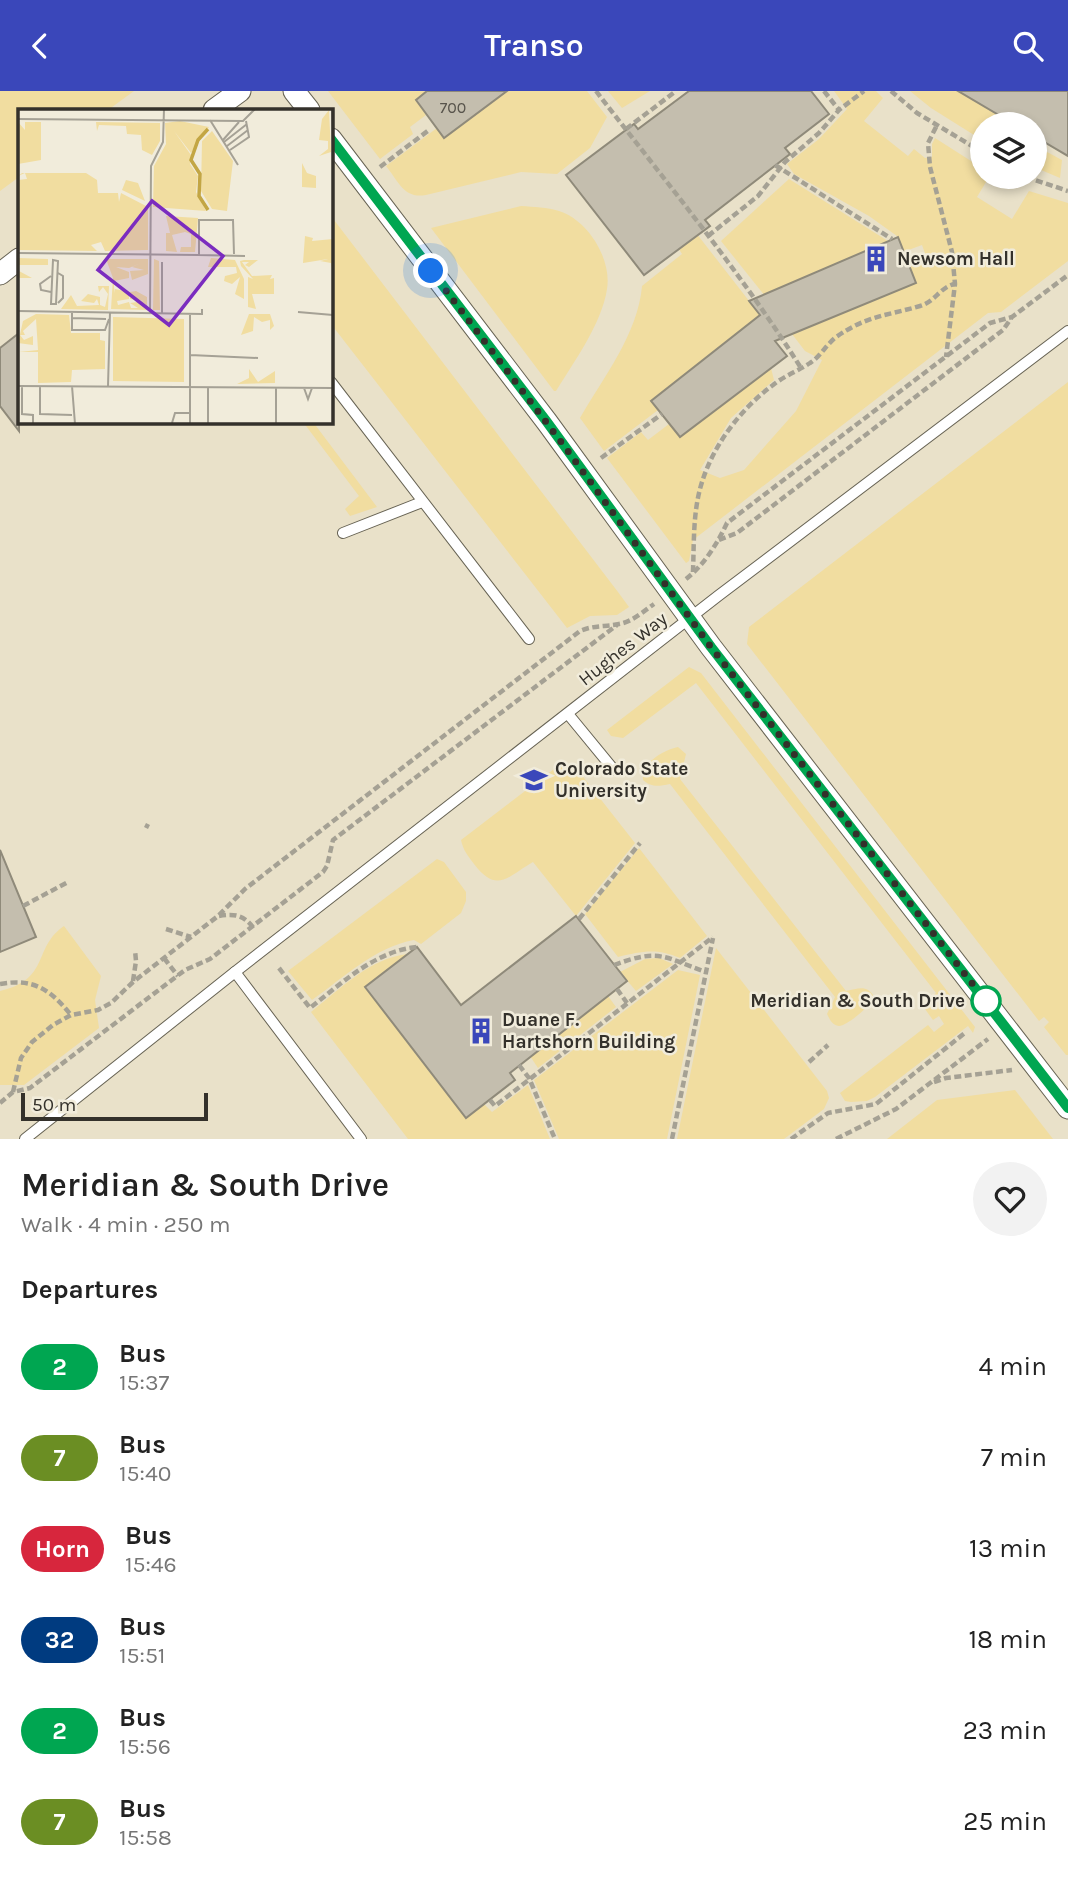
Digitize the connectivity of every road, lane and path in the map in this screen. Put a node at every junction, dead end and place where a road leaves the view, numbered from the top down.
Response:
1 (240, 91) edge
2 (294, 91) edge
3 (597, 91) edge
4 (676, 91) edge
5 (824, 91) edge
6 (864, 91) edge
7 (892, 92) edge
8 (215, 109) edge
9 (308, 109) edge
10 (839, 110) junction
11 (936, 127) junction
12 (626, 129) junction
13 (429, 130) dead end
14 (332, 140) edge
15 (970, 145) edge
16 (777, 167) junction
17 (379, 168) dead end
18 (1047, 184) edge
19 (1068, 191) edge
20 (708, 236) junction
21 (892, 239) dead end
22 (18, 260) edge
23 (0, 274) edge
24 (1068, 275) edge
25 (955, 284) junction
26 (1012, 317) junction
27 (1068, 331) edge
28 (946, 357) junction
29 (801, 368) junction
30 (332, 383) edge
31 (662, 414) dead end
32 (600, 459) dead end
33 (422, 502) junction
34 (343, 533) dead end
35 (719, 540) junction
36 (693, 573) junction
37 (686, 579) dead end
38 (650, 606) dead end
39 (691, 618) junction
40 (617, 625) junction
41 (529, 639) dead end
42 (568, 714) junction
43 (614, 770) dead end
44 (640, 843) dead end
45 (68, 882) dead end
46 (23, 905) dead end
47 (218, 916) junction
48 (579, 919) dead end
49 (254, 928) junction
50 (166, 929) dead end
51 (191, 937) junction
52 (416, 947) dead end
53 (135, 950) dead end
54 (164, 958) junction
55 (679, 963) junction
56 (614, 965) dead end
57 (279, 968) dead end
58 (235, 972) junction
59 (706, 972) junction
60 (178, 976) junction
61 (133, 982) junction
62 (0, 984) edge
63 (617, 989) dead end
64 (627, 1003) junction
65 (71, 1015) junction
66 (1005, 1026) junction
67 (966, 1032) dead end
68 (828, 1045) dead end
69 (809, 1062) dead end
70 (519, 1065) dead end
71 (1010, 1070) dead end
72 (529, 1078) junction
73 (929, 1084) junction
74 (13, 1093) junction
75 (490, 1100) dead end
76 (0, 1103) edge
77 (1068, 1108) edge
78 (25, 1139) edge
79 (361, 1139) edge
80 (555, 1139) edge
81 (672, 1139) edge
82 (791, 1139) edge
83 (836, 1139) edge

1 - 8 street
2 - 9 street
3 - 12 path
4 - 12 path
5 - 10 path
6 - 10 path
7 - 11 path
10 - 16 path
11 - 15 path
11 - 25 path
12 - 20 path
13 - 17 path
14 - 39 street
16 - 20 path
16 - 21 path
18 - 19 path
20 - 29 path
22 - 23 street
24 - 26 path
25 - 28 path
25 - 29 path
26 - 28 path
26 - 35 path
27 - 39 lane, Hughes Way
28 - 35 path
29 - 36 path
30 - 33 lane
31 - 32 path
33 - 34 lane
33 - 41 lane
35 - 36 path
36 - 37 path
38 - 40 path
39 - 42 lane, Hughes Way
39 - 66 street
40 - 47 path
40 - 49 path
42 - 43 lane
42 - 58 lane, Hughes Way
44 - 48 path
45 - 46 path
47 - 49 path
47 - 51 path
49 - 60 path
50 - 51 path
51 - 54 path
52 - 57 path
53 - 61 path
54 - 60 path
54 - 61 path
55 - 56 path
55 - 59 path
55 - 59 path
55 - 64 path
58 - 78 lane, Hughes Way
58 - 79 lane
59 - 81 path
60 - 74 path
61 - 65 path
62 - 65 path
63 - 64 path
64 - 72 path
65 - 74 path
66 - 73 path
66 - 77 street
67 - 82 path
68 - 69 path
70 - 72 path
71 - 73 path
72 - 75 path
72 - 80 path
73 - 83 path
74 - 76 path

